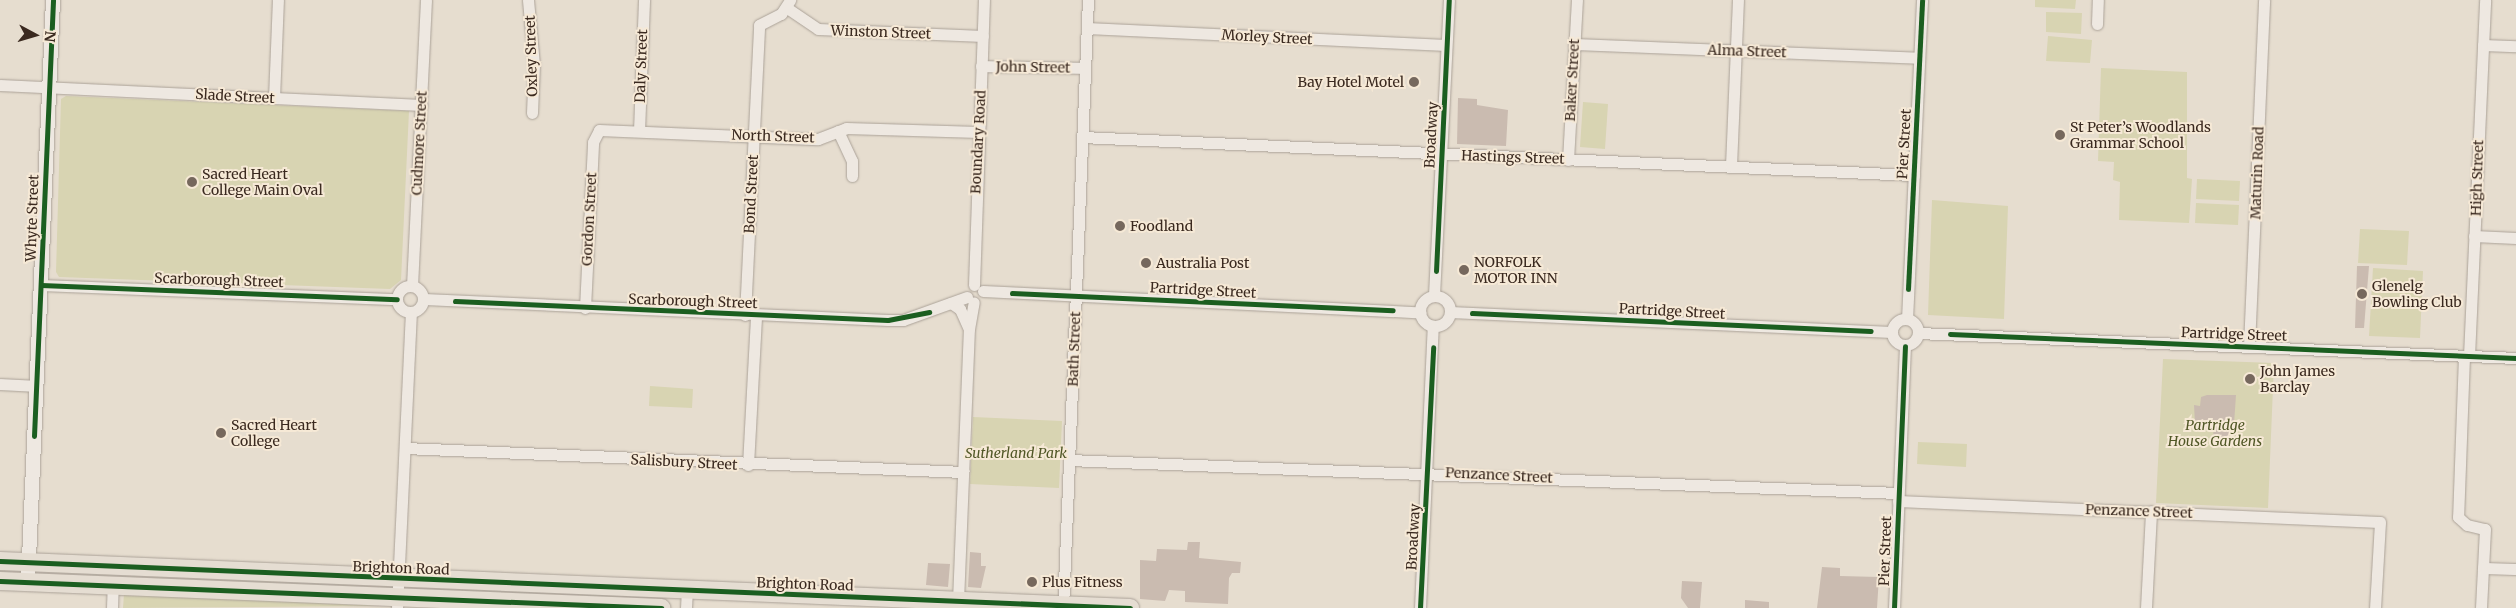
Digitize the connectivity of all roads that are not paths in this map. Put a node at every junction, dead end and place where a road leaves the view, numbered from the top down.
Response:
1 (53, 0) edge
2 (278, 0) edge
3 (426, 0) edge
4 (528, 0) edge
5 (644, 0) edge
6 (984, 0) edge
7 (1088, 0) edge
8 (1449, 0) edge
9 (1577, 0) edge
10 (1738, 0) edge
11 (1922, 0) edge
12 (2098, 0) edge
13 (2264, 0) edge
14 (2485, 0) edge
15 (788, 4) edge
16 (2097, 24) dead end
17 (1087, 28) junction
18 (983, 36) junction
19 (1574, 44) junction
20 (2483, 44) junction
21 (1446, 45) junction
22 (2516, 46) edge
23 (1736, 50) junction
24 (1919, 58) junction
25 (981, 66) junction
26 (1085, 68) junction
27 (0, 85) edge
28 (49, 88) junction
29 (274, 98) junction
30 (422, 105) junction
31 (532, 113) dead end
32 (639, 131) junction
33 (838, 131) junction
34 (597, 132) joint
35 (979, 132) junction
36 (754, 136) junction
37 (1082, 137) junction
38 (1441, 154) junction
39 (1568, 160) junction
40 (1731, 166) junction
41 (1914, 175) junction
42 (852, 176) dead end
43 (2474, 236) junction
44 (2516, 238) edge
45 (41, 285) junction
46 (412, 286) junction
47 (979, 288) junction
48 (1434, 295) junction
49 (1076, 296) junction
50 (397, 298) junction
51 (424, 299) junction
52 (970, 300) junction
53 (951, 303) junction
54 (585, 308) junction
55 (411, 312) junction
56 (1420, 312) junction
57 (1450, 312) junction
58 (750, 315) junction
59 (1907, 319) junction
60 (1434, 326) junction
61 (969, 329) junction
62 (1892, 332) junction
63 (1918, 333) junction
64 (1905, 346) junction
65 (2249, 346) junction
66 (2466, 356) junction
67 (2516, 358) edge
68 (0, 384) edge
69 (36, 386) junction
70 (405, 448) junction
71 (1069, 460) junction
72 (748, 465) junction
73 (963, 472) junction
74 (1428, 472) junction
75 (1898, 497) junction
76 (2151, 511) junction
77 (0, 560) edge
78 (29, 561) junction
79 (2483, 568) junction
80 (2516, 570) edge
81 (0, 581) edge
82 (28, 582) junction
83 (113, 584) junction
84 (398, 594) edge
85 (687, 600) edge
86 (958, 601) junction
87 (841, 602) edge
88 (990, 605) edge
89 (1063, 607) edge
90 (112, 608) edge
91 (661, 608) edge
92 (1130, 608) edge
93 (1420, 608) edge
94 (1894, 608) edge
95 (2146, 608) edge
96 (2375, 608) edge
97 (2482, 608) edge

1 - 28 street, Whyte Street
2 - 29 street
3 - 30 street, Cudmore Street
4 - 31 street, Oxley Street
5 - 32 street, Daly Street
6 - 18 street, Boundary Road
7 - 17 street, Bath Street
8 - 21 street, Broadway
9 - 19 street, Baker Street
10 - 23 street
11 - 24 street, Pier Street
12 - 16 street
13 - 65 street, Maturin Road
14 - 20 street, High Street
15 - 18 street, Winston Street
15 - 36 street, Bond Street
17 - 21 street, Morley Street
17 - 26 street, Bath Street
18 - 25 street, Boundary Road
19 - 23 street, Alma Street
19 - 39 street, Baker Street
20 - 22 street
20 - 43 street, High Street
21 - 38 street, Broadway
23 - 24 street, Alma Street
23 - 40 street
24 - 41 street, Pier Street
25 - 26 street, John Street
25 - 35 street, Boundary Road
26 - 37 street, Bath Street
27 - 28 street, Slade Street
28 - 29 street, Slade Street
28 - 45 street, Whyte Street
29 - 30 street, Slade Street
30 - 46 street, Cudmore Street
32 - 34 street, North Street
32 - 36 street, North Street
33 - 35 street, North Street
33 - 36 street, North Street
33 - 42 street
34 - 54 street, Gordon Street
35 - 47 street, Boundary Road
36 - 58 street, Bond Street
37 - 38 street, Hastings Street
37 - 49 street, Bath Street
38 - 39 street, Hastings Street
38 - 48 street, Broadway
39 - 40 street, Hastings Street
40 - 41 street, Hastings Street
41 - 59 street, Pier Street
43 - 44 street
43 - 66 street, High Street
45 - 50 street, Scarborough Street
45 - 69 street, Whyte Street
46 - 50 street
46 - 51 street
47 - 49 street, Partridge Street
47 - 52 street
48 - 56 street
48 - 57 street
49 - 56 street, Partridge Street
49 - 71 street, Bath Street
50 - 55 street
51 - 54 street, Scarborough Street
51 - 55 street
52 - 53 street, Scarborough Street
52 - 61 street
53 - 58 street, Scarborough Street
53 - 61 street
54 - 58 street, Scarborough Street
55 - 70 street
56 - 60 street
57 - 60 street
57 - 62 street, Partridge Street
58 - 72 street, Bond Street
59 - 62 street
59 - 63 street
60 - 74 street, Broadway
61 - 73 street
62 - 64 street
63 - 64 street
63 - 65 street, Partridge Street
64 - 75 street, Pier Street
65 - 66 street, Partridge Street
66 - 67 street, Partridge Street
66 - 79 street, High Street
68 - 69 street
69 - 78 street, Whyte Street
70 - 72 street, Salisbury Street
70 - 84 street
71 - 74 street, Penzance Street
71 - 89 street, Bath Street
72 - 73 street, Salisbury Street
73 - 86 street
74 - 75 street, Penzance Street
74 - 93 street, Broadway
75 - 76 street, Penzance Street
75 - 94 street, Pier Street
76 - 95 street
76 - 96 street, Penzance Street
77 - 78 main road, Brighton Road
78 - 82 street, Whyte Street
78 - 84 main road, Brighton Road
79 - 80 street
79 - 97 street, High Street
81 - 82 main road, Brighton Road
82 - 83 main road, Brighton Road
83 - 84 main road, Brighton Road
83 - 90 street
84 - 85 main road, Brighton Road
84 - 91 main road, Brighton Road
85 - 87 main road, Brighton Road
86 - 87 main road, Brighton Road
86 - 88 main road, Brighton Road
88 - 89 main road, Brighton Road
89 - 92 main road, Brighton Road

